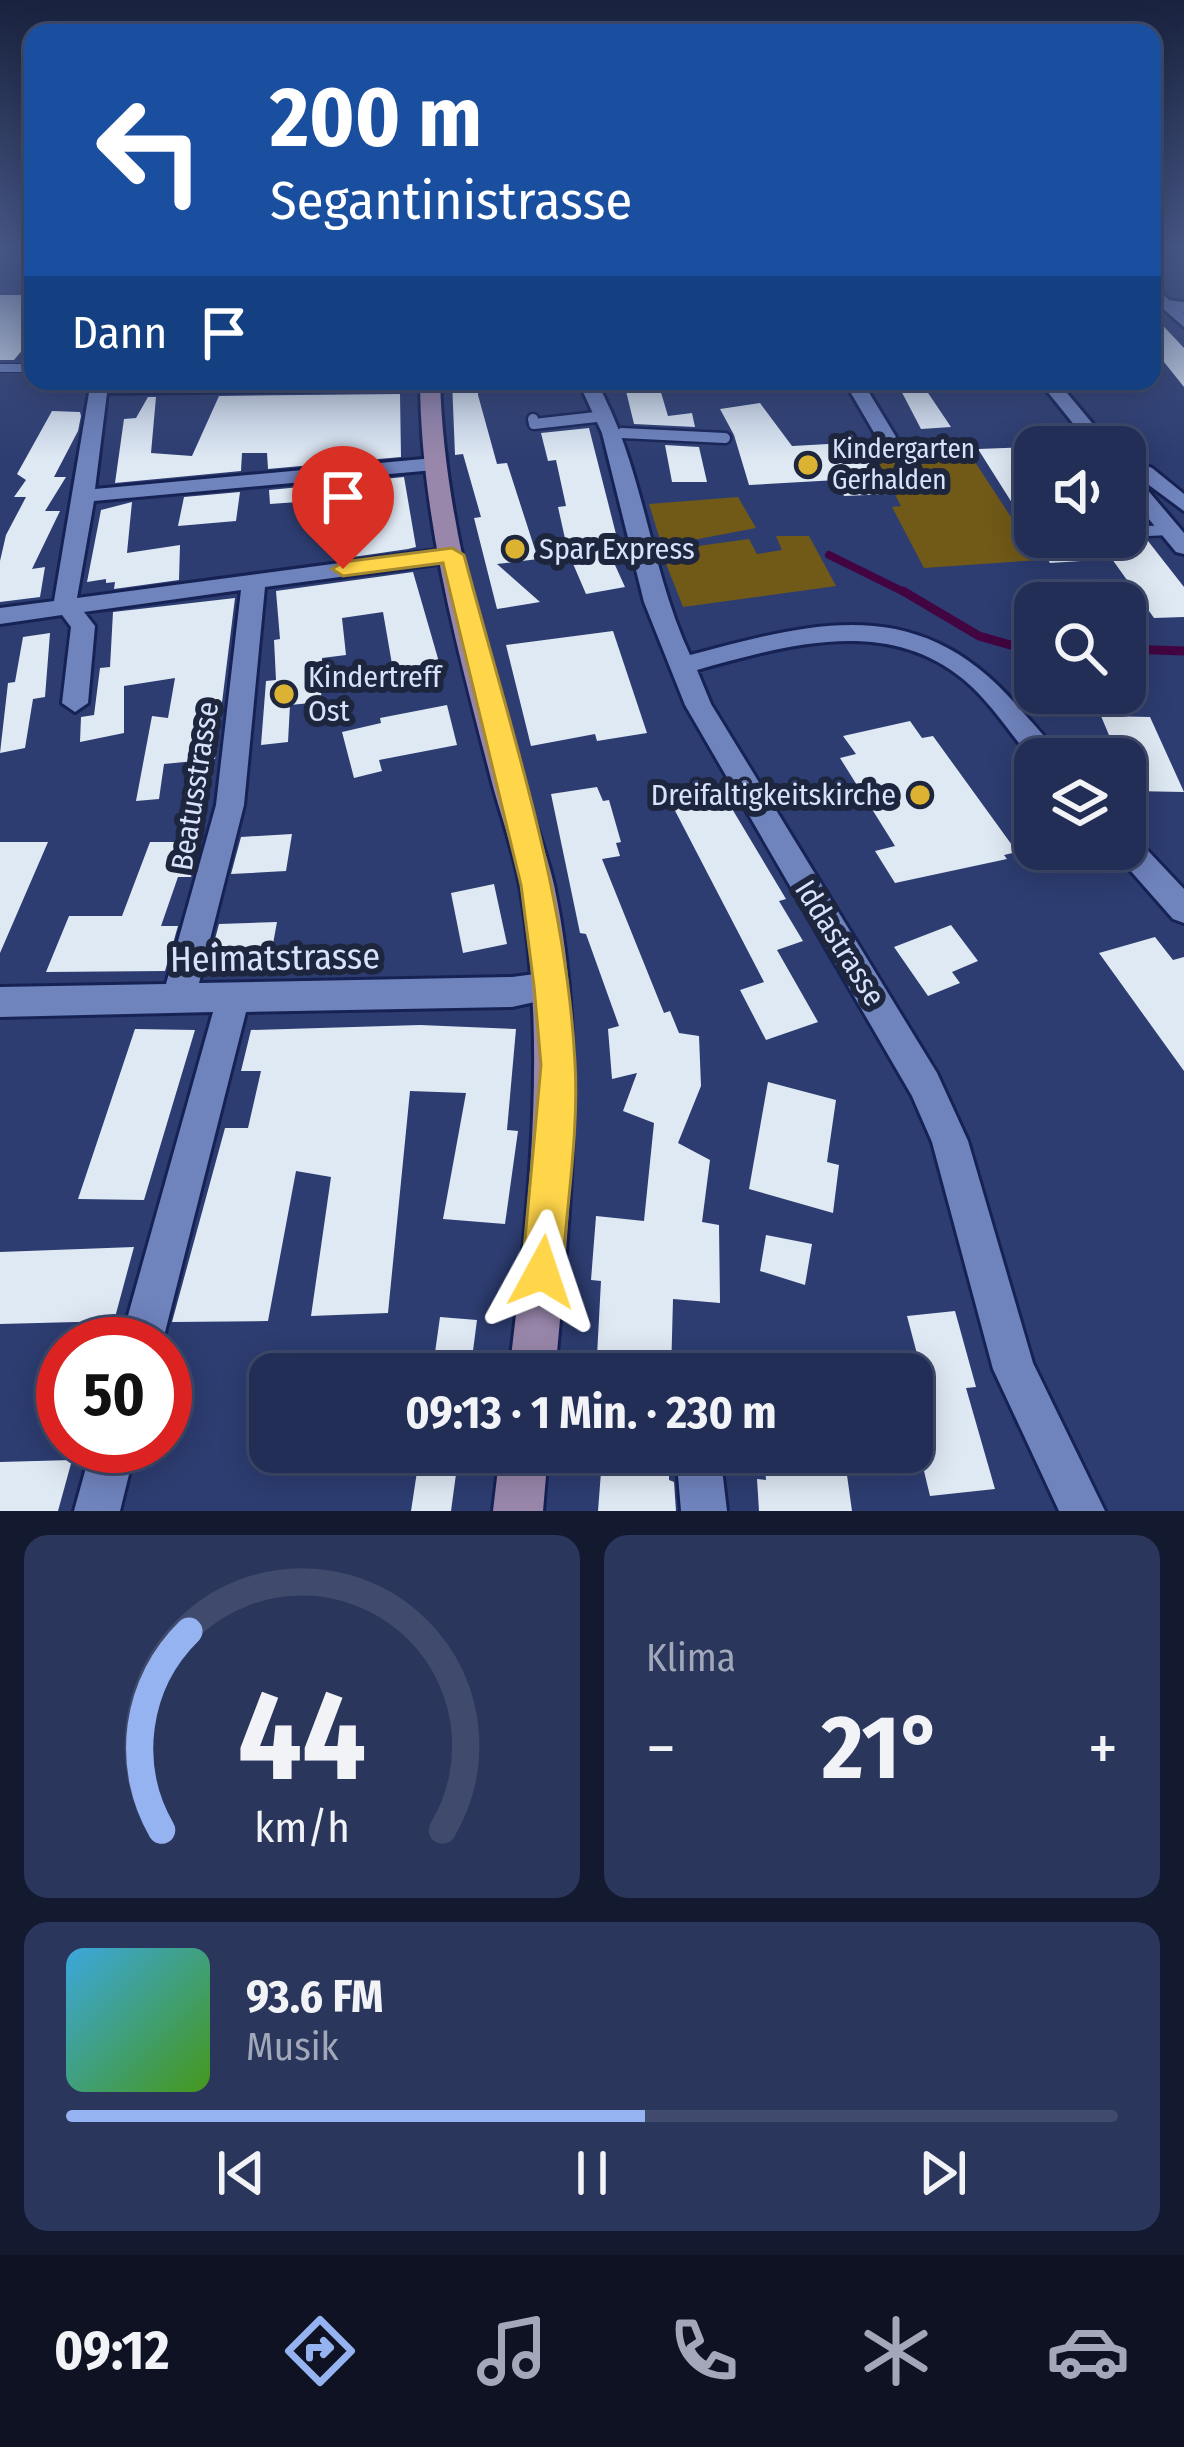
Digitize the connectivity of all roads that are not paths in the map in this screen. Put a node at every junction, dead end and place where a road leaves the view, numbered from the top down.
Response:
1 (111, 390) edge
2 (430, 390) edge
3 (593, 390) edge
4 (858, 390) edge
5 (1055, 390) edge
6 (533, 419) dead end
7 (614, 425) junction
8 (1085, 426) edge
9 (886, 437) dead end
10 (725, 438) dead end
11 (434, 464) junction
12 (1146, 473) edge
13 (86, 496) junction
14 (1146, 502) edge
15 (1184, 506) edge
16 (1146, 534) edge
17 (1177, 538) edge
18 (452, 555) junction
19 (254, 581) junction
20 (66, 605) junction
21 (0, 616) edge
22 (686, 665) junction
23 (75, 703) dead end
24 (1029, 738) edge
25 (1146, 868) edge
26 (1184, 910) edge
27 (550, 986) junction
28 (179, 998) junction
29 (233, 998) junction
30 (0, 1002) edge
31 (148, 1317) edge
32 (534, 1353) edge
33 (107, 1473) edge
34 (522, 1473) edge
35 (700, 1473) edge
36 (97, 1511) edge
37 (518, 1511) edge
38 (704, 1511) edge
39 (1082, 1511) edge

1 - 13 street
2 - 11 main road
3 - 7 street, Iddastrasse
4 - 9 street
5 - 8 street
6 - 7 lane
7 - 10 lane
7 - 22 street, Iddastrasse
11 - 13 street
11 - 18 main road
12 - 15 street
13 - 20 street
14 - 17 street
16 - 17 lane
18 - 19 street
18 - 27 main road
19 - 20 street
19 - 28 street, Beatusstrasse
20 - 21 street
20 - 23 street
22 - 24 street
22 - 39 street, Iddastrasse
25 - 26 street
27 - 29 street, Heimatstrasse
27 - 32 main road
28 - 29 street, Heimatstrasse
28 - 30 street, Heimatstrasse
29 - 31 street
33 - 36 street
34 - 37 main road
35 - 38 street

